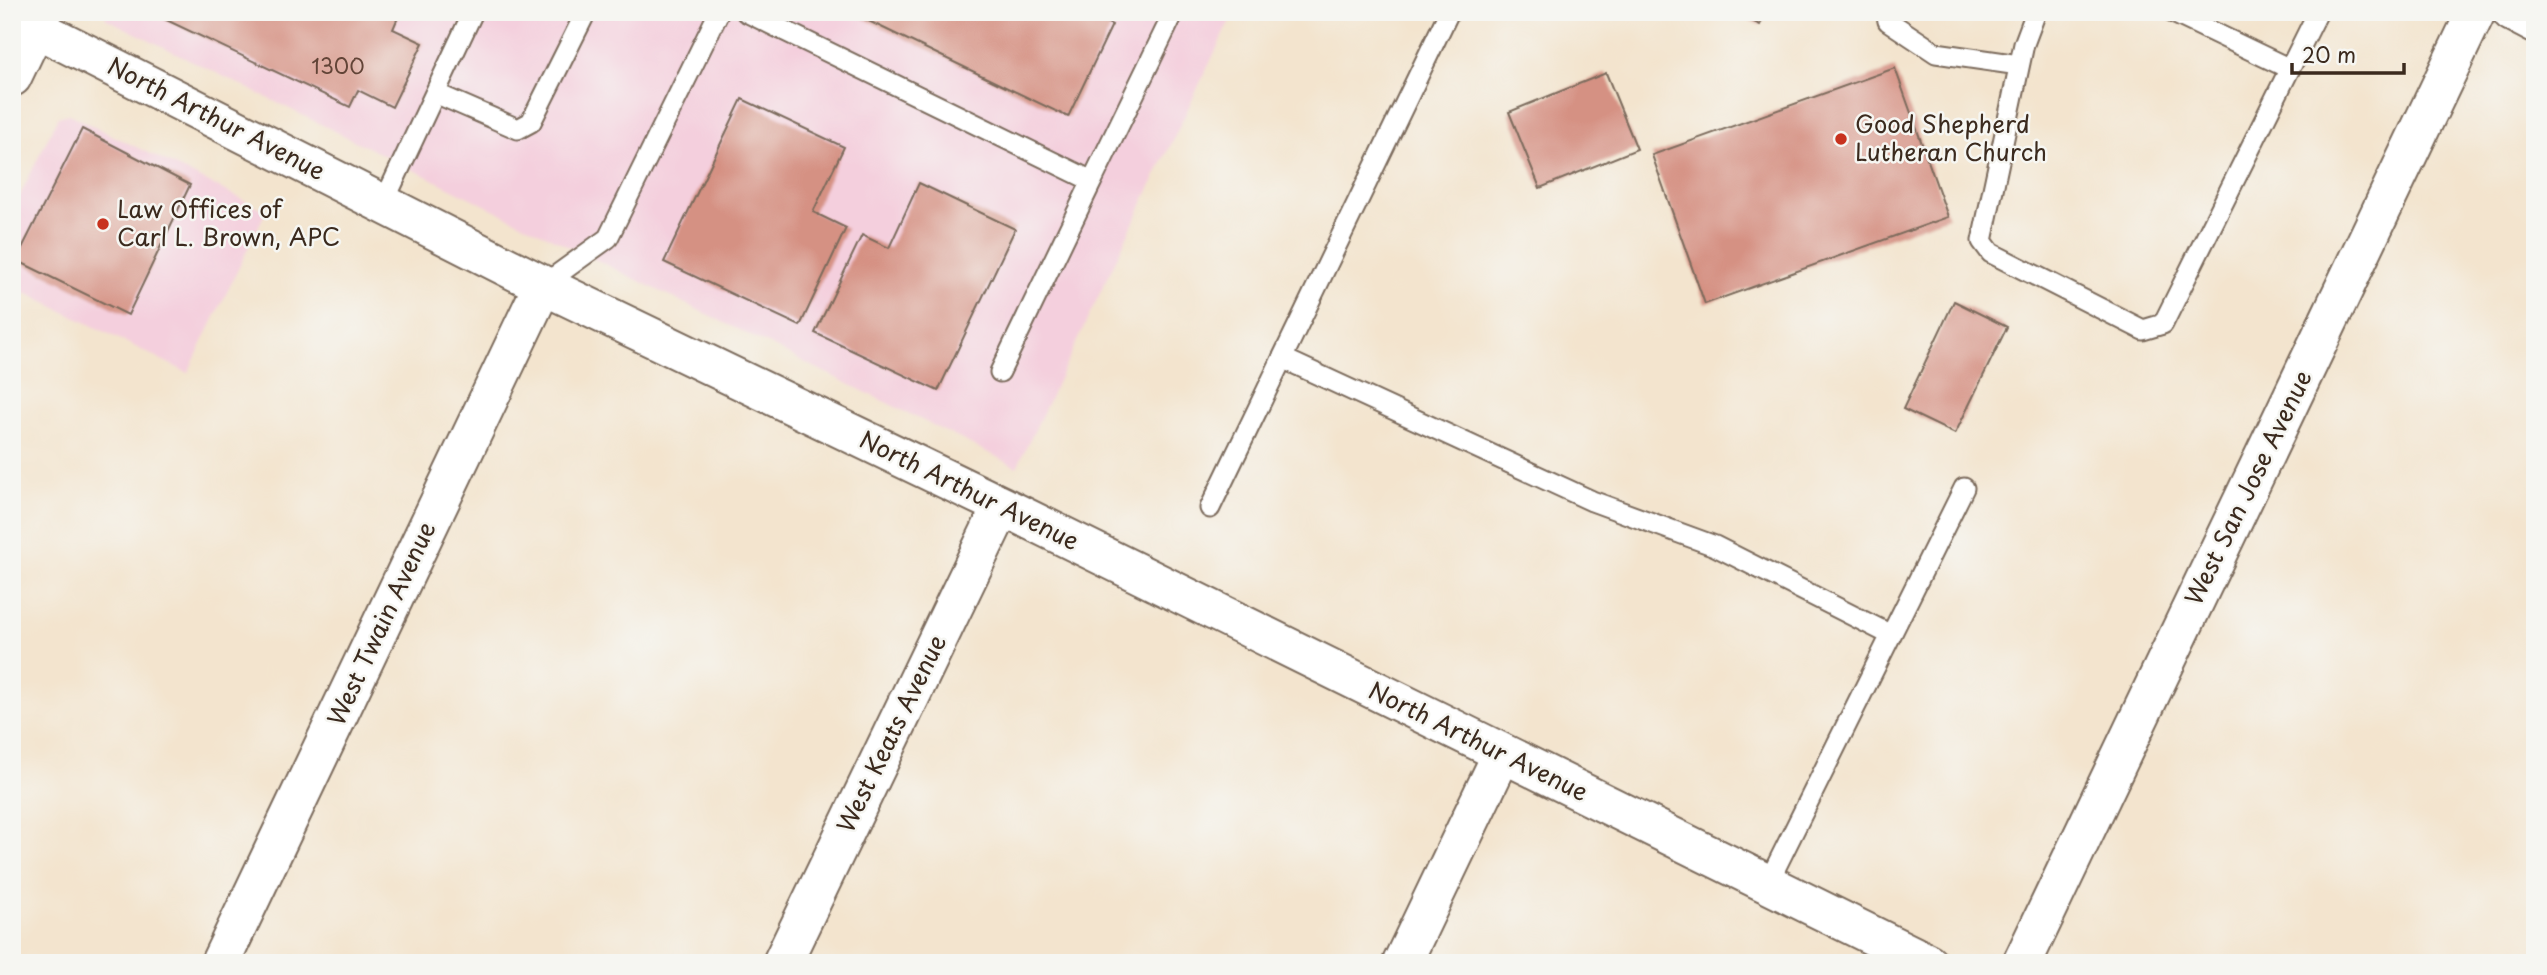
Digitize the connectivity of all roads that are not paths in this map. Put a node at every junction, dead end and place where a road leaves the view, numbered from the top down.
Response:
1 (473, 12) edge
2 (586, 12) edge
3 (719, 12) edge
4 (746, 12) edge
5 (1174, 12) edge
6 (1449, 12) edge
7 (1885, 12) edge
8 (2036, 12) edge
9 (2171, 12) edge
10 (2318, 12) edge
11 (2476, 12) edge
12 (2512, 12) edge
13 (30, 19) edge
14 (2535, 24) edge
15 (2019, 65) junction
16 (2290, 69) junction
17 (12, 78) edge
18 (435, 93) junction
19 (1092, 181) junction
20 (383, 204) junction
21 (543, 285) junction
22 (1282, 358) junction
23 (1000, 372) dead end
24 (1964, 488) dead end
25 (1002, 506) junction
26 (1210, 508) dead end
27 (1891, 635) junction
28 (1502, 754) junction
29 (1767, 885) junction
30 (220, 963) edge
31 (782, 963) edge
32 (1402, 963) edge
33 (1928, 963) edge
34 (2022, 963) edge

1 - 18 lane
2 - 18 lane
3 - 21 lane
4 - 19 lane
5 - 19 lane
6 - 22 lane
7 - 15 lane
8 - 15 lane
9 - 16 lane
10 - 16 lane
11 - 34 street, West San Jose Avenue
12 - 14 street
13 - 17 street
13 - 20 street, North Arthur Avenue
15 - 16 lane
18 - 20 lane
19 - 23 lane
20 - 21 street, North Arthur Avenue
21 - 25 street, North Arthur Avenue
21 - 30 street, West Twain Avenue
22 - 26 lane
22 - 27 lane
24 - 27 lane
25 - 28 street, North Arthur Avenue
25 - 31 street, West Keats Avenue
27 - 29 lane
28 - 29 street, North Arthur Avenue
28 - 32 street
29 - 33 street, North Arthur Avenue

